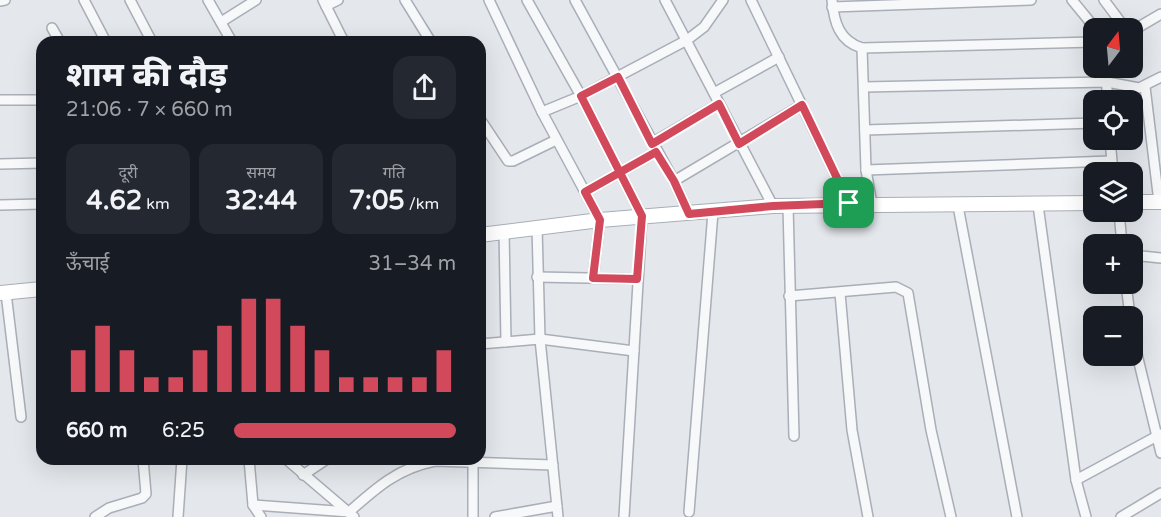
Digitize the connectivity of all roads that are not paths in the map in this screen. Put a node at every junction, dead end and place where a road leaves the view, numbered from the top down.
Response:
1 (5, 0) edge
2 (84, 0) edge
3 (130, 0) edge
4 (208, 0) edge
5 (256, 0) edge
6 (338, 0) edge
7 (405, 0) edge
8 (489, 0) edge
9 (527, 0) edge
10 (575, 0) edge
11 (665, 0) edge
12 (723, 0) edge
13 (751, 0) edge
14 (1031, 0) edge
15 (1072, 0) edge
16 (1104, 0) edge
17 (0, 1) edge
18 (325, 3) edge
19 (832, 3) edge
20 (1161, 14) edge
21 (1087, 18) edge
22 (1118, 18) edge
23 (221, 21) junction
24 (1143, 25) edge
25 (52, 28) dead end
26 (57, 36) edge
27 (103, 36) edge
28 (149, 36) edge
29 (229, 36) edge
30 (341, 36) edge
31 (427, 36) edge
32 (687, 40) junction
33 (1083, 42) edge
34 (862, 48) junction
35 (778, 57) junction
36 (618, 77) junction
37 (1161, 77) edge
38 (1106, 78) edge
39 (1107, 82) junction
40 (864, 87) junction
41 (1145, 87) junction
42 (1107, 90) edge
43 (714, 93) junction
44 (581, 96) junction
45 (0, 100) edge
46 (36, 100) edge
47 (719, 104) junction
48 (802, 105) junction
49 (542, 112) junction
50 (1083, 123) edge
51 (486, 128) edge
52 (866, 130) junction
53 (556, 141) junction
54 (739, 144) junction
55 (654, 148) junction
56 (1110, 150) edge
57 (1110, 161) joint
58 (36, 163) edge
59 (0, 164) edge
60 (866, 170) junction
61 (619, 174) junction
62 (674, 181) junction
63 (585, 192) junction
64 (1143, 202) edge
65 (1160, 202) edge
66 (849, 203) junction
67 (1083, 203) edge
68 (36, 204) edge
69 (872, 204) junction
70 (0, 205) edge
71 (1038, 205) junction
72 (773, 206) junction
73 (788, 206) junction
74 (958, 206) junction
75 (713, 212) junction
76 (689, 214) junction
77 (642, 216) junction
78 (600, 220) junction
79 (537, 227) junction
80 (504, 231) junction
81 (486, 233) edge
82 (1143, 256) edge
83 (1161, 258) edge
84 (537, 277) junction
85 (593, 278) junction
86 (637, 279) junction
87 (36, 290) edge
88 (3, 293) edge
89 (840, 293) junction
90 (789, 296) junction
91 (540, 339) junction
92 (506, 342) junction
93 (486, 344) edge
94 (634, 351) junction
95 (1140, 366) edge
96 (21, 417) dead end
97 (1158, 435) edge
98 (794, 436) dead end
99 (1161, 453) edge
100 (486, 462) edge
101 (143, 465) edge
102 (182, 465) edge
103 (250, 465) edge
104 (292, 465) edge
105 (318, 465) edge
106 (420, 465) edge
107 (473, 465) edge
108 (553, 465) junction
109 (303, 475) junction
110 (1076, 480) junction
111 (1161, 493) edge
112 (253, 505) junction
113 (557, 506) junction
114 (689, 512) dead end
115 (352, 515) edge
116 (95, 517) edge
117 (178, 517) edge
118 (261, 517) edge
119 (473, 517) edge
120 (495, 517) edge
121 (558, 517) edge
122 (624, 517) edge
123 (868, 517) edge
124 (951, 517) edge
125 (1017, 517) edge
126 (1086, 517) edge
127 (1121, 517) edge

1 - 17 street
2 - 27 street
3 - 28 street
4 - 23 street
5 - 23 street
6 - 18 street
7 - 31 street
8 - 49 street
9 - 44 street
10 - 36 street
11 - 32 street
12 - 32 street
13 - 35 street
14 - 19 street
15 - 21 street
16 - 22 street
18 - 30 street
19 - 34 street
20 - 24 street
23 - 29 street
25 - 26 street
32 - 36 street
32 - 43 street
33 - 34 street
34 - 40 street
35 - 43 street
35 - 48 street
36 - 44 street
36 - 55 street
37 - 41 street
38 - 39 street
39 - 40 street
39 - 41 street
39 - 42 street
40 - 52 street
41 - 65 street
43 - 47 street
44 - 49 street
44 - 61 street
45 - 46 street
47 - 54 street
47 - 55 street
48 - 54 street
48 - 66 street
49 - 53 street
50 - 52 street
51 - 53 street
52 - 60 street
53 - 63 street
54 - 62 street
54 - 72 street
55 - 61 street
55 - 62 street
56 - 57 street
57 - 60 street
58 - 59 street
60 - 69 street
61 - 63 street
61 - 77 street
62 - 76 street
63 - 78 street
64 - 65 street
66 - 69 street
66 - 73 street
67 - 71 street
68 - 70 street
69 - 74 street
71 - 74 street
71 - 110 street
72 - 73 street
72 - 75 street
73 - 90 street
74 - 125 street
75 - 76 street
75 - 114 street
76 - 77 street
77 - 78 street
77 - 86 street
78 - 79 street
78 - 85 street
79 - 80 street
79 - 84 street
80 - 81 street
80 - 92 street
82 - 83 street
84 - 85 street
84 - 91 street
85 - 86 street
86 - 94 street
87 - 88 street
88 - 96 street
89 - 90 street
89 - 123 street
89 - 124 street
90 - 98 street
91 - 92 street
91 - 94 street
91 - 108 street
92 - 93 street
94 - 122 street
95 - 97 street
97 - 99 street
97 - 110 street
100 - 108 street
101 - 116 street
102 - 117 street
103 - 112 street
104 - 109 street
105 - 109 street
106 - 115 street
107 - 119 street
108 - 113 street
109 - 115 street
110 - 126 street
111 - 127 street
112 - 115 street
112 - 118 street
113 - 120 street
113 - 121 street

